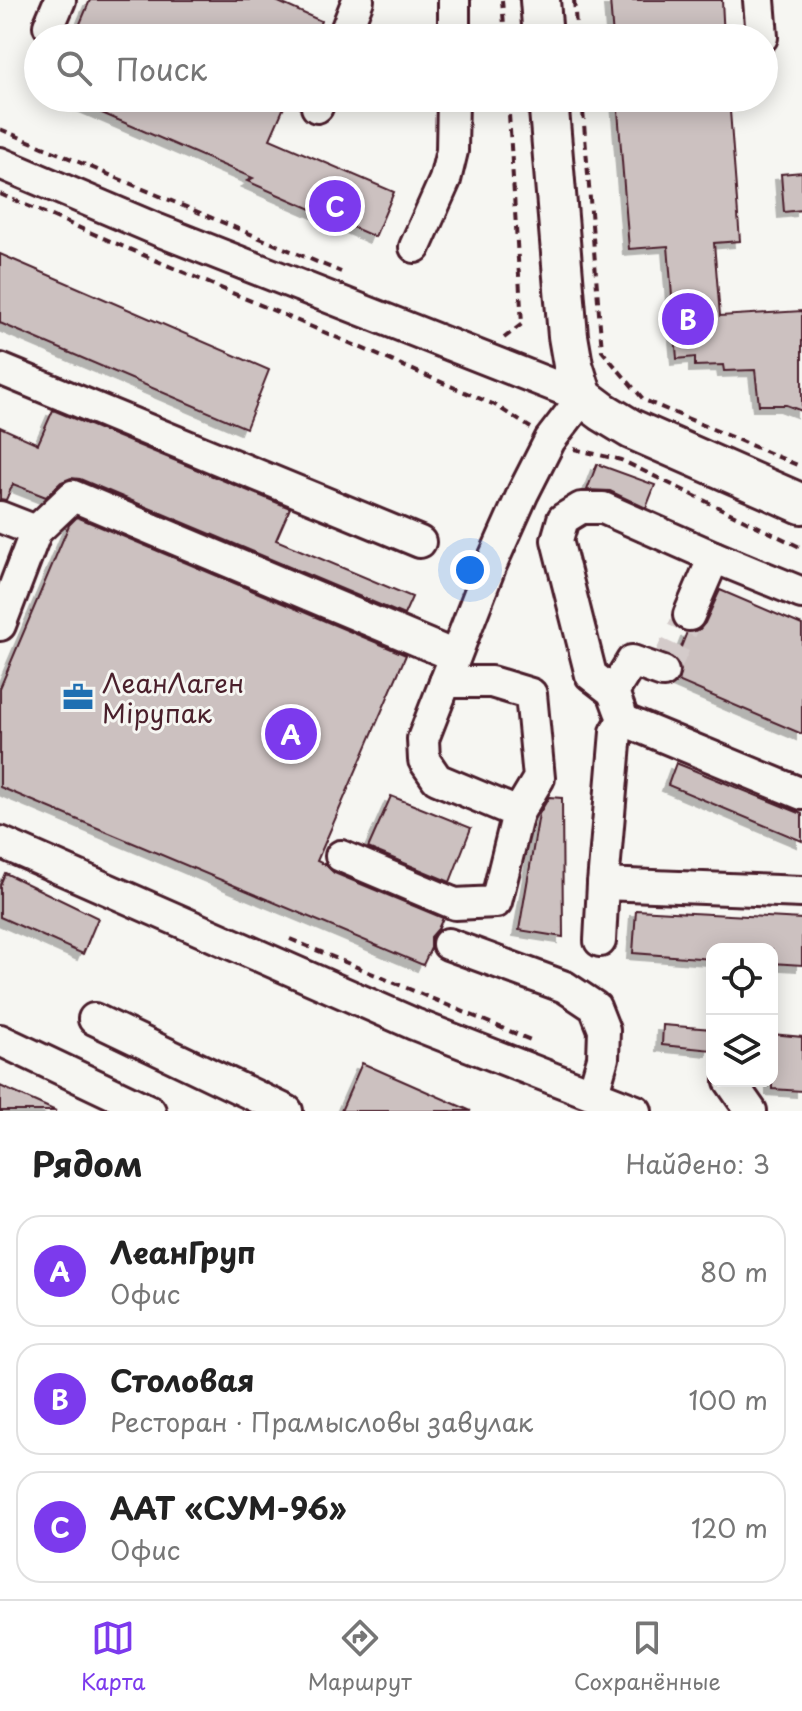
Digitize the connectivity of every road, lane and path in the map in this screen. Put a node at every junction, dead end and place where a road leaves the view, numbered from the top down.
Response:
1 (358, 0) edge
2 (454, 0) edge
3 (502, 0) edge
4 (540, 0) edge
5 (574, 0) edge
6 (759, 0) edge
7 (349, 24) edge
8 (454, 24) edge
9 (504, 24) edge
10 (542, 24) edge
11 (576, 24) edge
12 (761, 24) edge
13 (453, 112) edge
14 (509, 112) edge
15 (549, 112) edge
16 (583, 112) edge
17 (0, 129) edge
18 (0, 163) edge
19 (0, 194) edge
20 (415, 247) dead end
21 (354, 278) dead end
22 (501, 339) dead end
23 (0, 369) edge
24 (583, 397) junction
25 (550, 440) junction
26 (802, 467) edge
27 (802, 504) edge
28 (0, 517) edge
29 (36, 531) junction
30 (420, 542) dead end
31 (802, 548) edge
32 (714, 557) junction
33 (802, 593) edge
34 (689, 615) tunnel mouth
35 (0, 625) edge
36 (450, 669) junction
37 (663, 672) dead end
38 (618, 706) junction
39 (802, 794) edge
40 (518, 813) junction
41 (0, 842) edge
42 (341, 856) dead end
43 (603, 884) junction
44 (802, 892) edge
45 (600, 941) dead end
46 (448, 944) dead end
47 (94, 1019) dead end
48 (0, 1040) edge
49 (734, 1087) edge
50 (593, 1093) junction
51 (150, 1111) edge
52 (287, 1111) edge
53 (636, 1111) edge
54 (751, 1111) edge

1 - 7 lane
2 - 8 lane
3 - 9 path
4 - 10 main road
5 - 11 path
6 - 12 lane
13 - 20 lane
14 - 22 path
15 - 24 main road
16 - 26 path
17 - 21 path
18 - 24 lane
19 - 25 path
23 - 30 lane
24 - 25 lane
24 - 27 main road
25 - 31 path
25 - 36 lane
28 - 29 lane
29 - 35 lane
29 - 36 lane
32 - 33 lane
32 - 34 lane
32 - 38 lane
36 - 40 lane
36 - 40 lane
37 - 38 lane
38 - 39 lane
38 - 43 lane
40 - 42 lane
41 - 50 lane
43 - 44 lane
43 - 45 lane
46 - 50 lane
47 - 52 lane
48 - 51 lane
49 - 54 lane
50 - 53 lane

